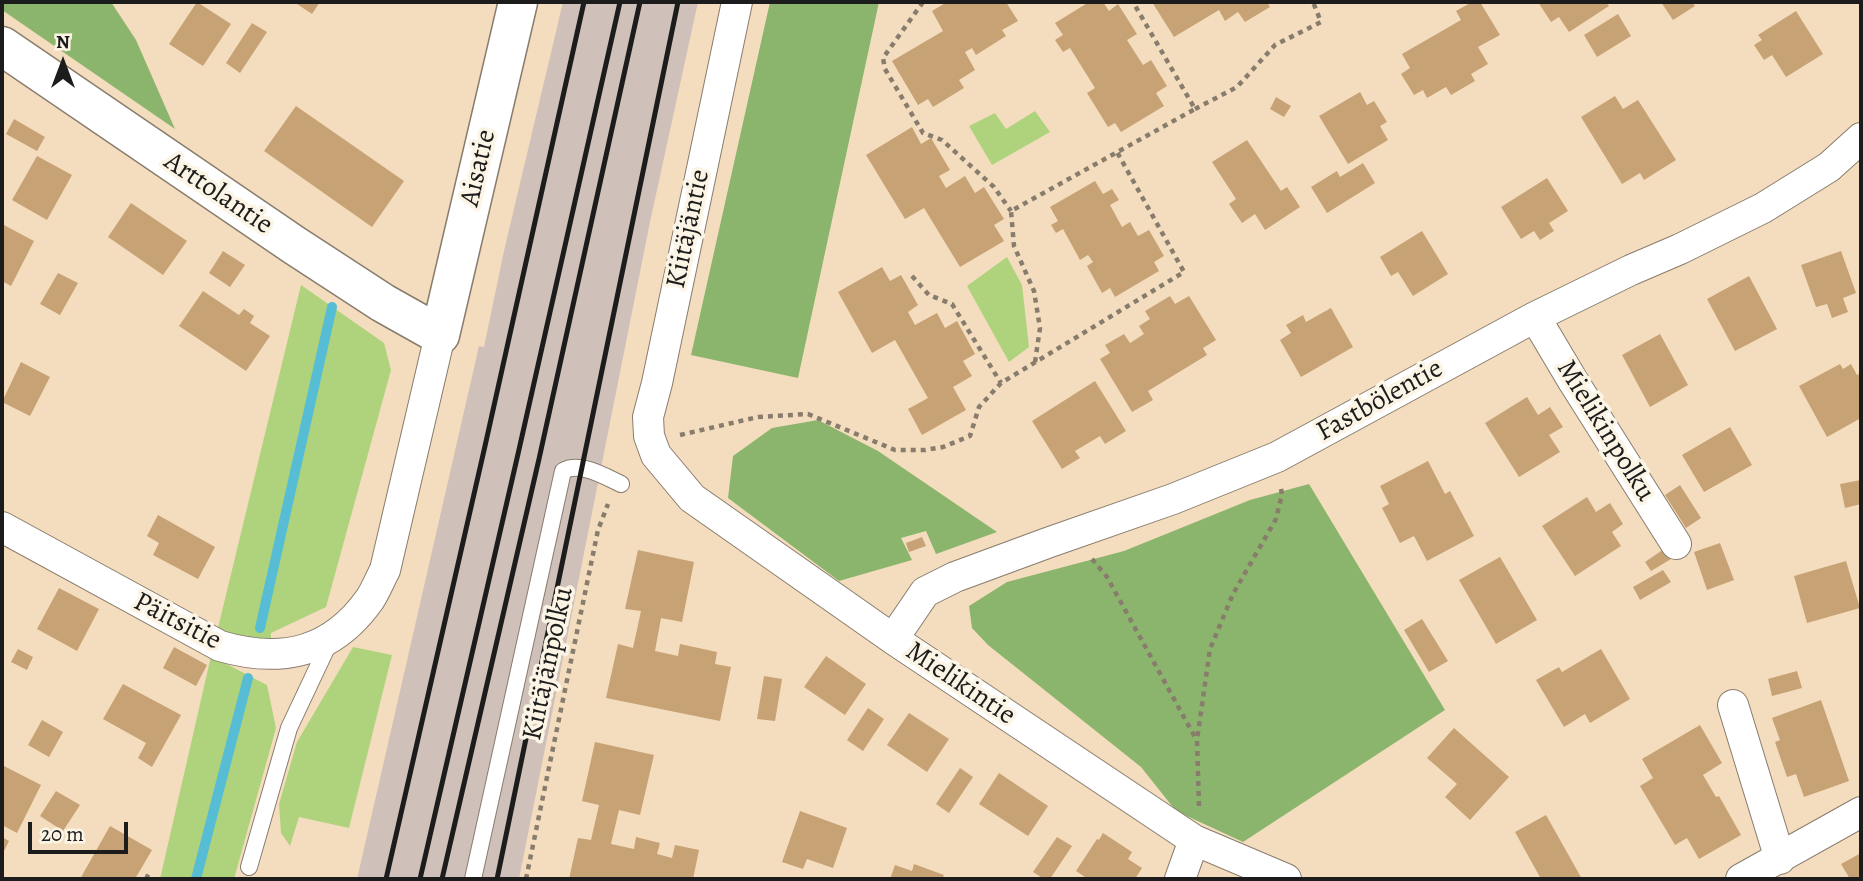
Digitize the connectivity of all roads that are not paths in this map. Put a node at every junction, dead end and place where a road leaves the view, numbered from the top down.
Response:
1 (518, 2) edge
2 (737, 2) edge
3 (2, 46) edge
4 (1861, 138) edge
5 (1535, 317) junction
6 (440, 335) junction
7 (664, 446) joint
8 (621, 484) road end
9 (2, 527) edge
10 (1676, 544) dead end
11 (331, 639) junction
12 (893, 639) junction
13 (1733, 705) dead end
14 (1861, 812) edge
15 (1194, 840) junction
16 (1780, 859) junction
17 (249, 867) dead end
18 (473, 879) edge
19 (1180, 879) edge
20 (1286, 879) edge
21 (1741, 879) edge

1 - 6 street, Aisatie
2 - 7 street, Kiitäjäntie
3 - 6 street, Arttolantie
4 - 5 street, Fastbölentie
5 - 10 street, Mielikinpolku
5 - 12 street, Fastbölentie
6 - 11 street, Päitsitie
7 - 12 street, Mielikintie
8 - 18 lane
9 - 11 street, Päitsitie
11 - 17 lane
12 - 15 street, Mielikintie
13 - 16 street
14 - 16 street
15 - 19 street
15 - 20 street, Mielikintie
16 - 21 street

